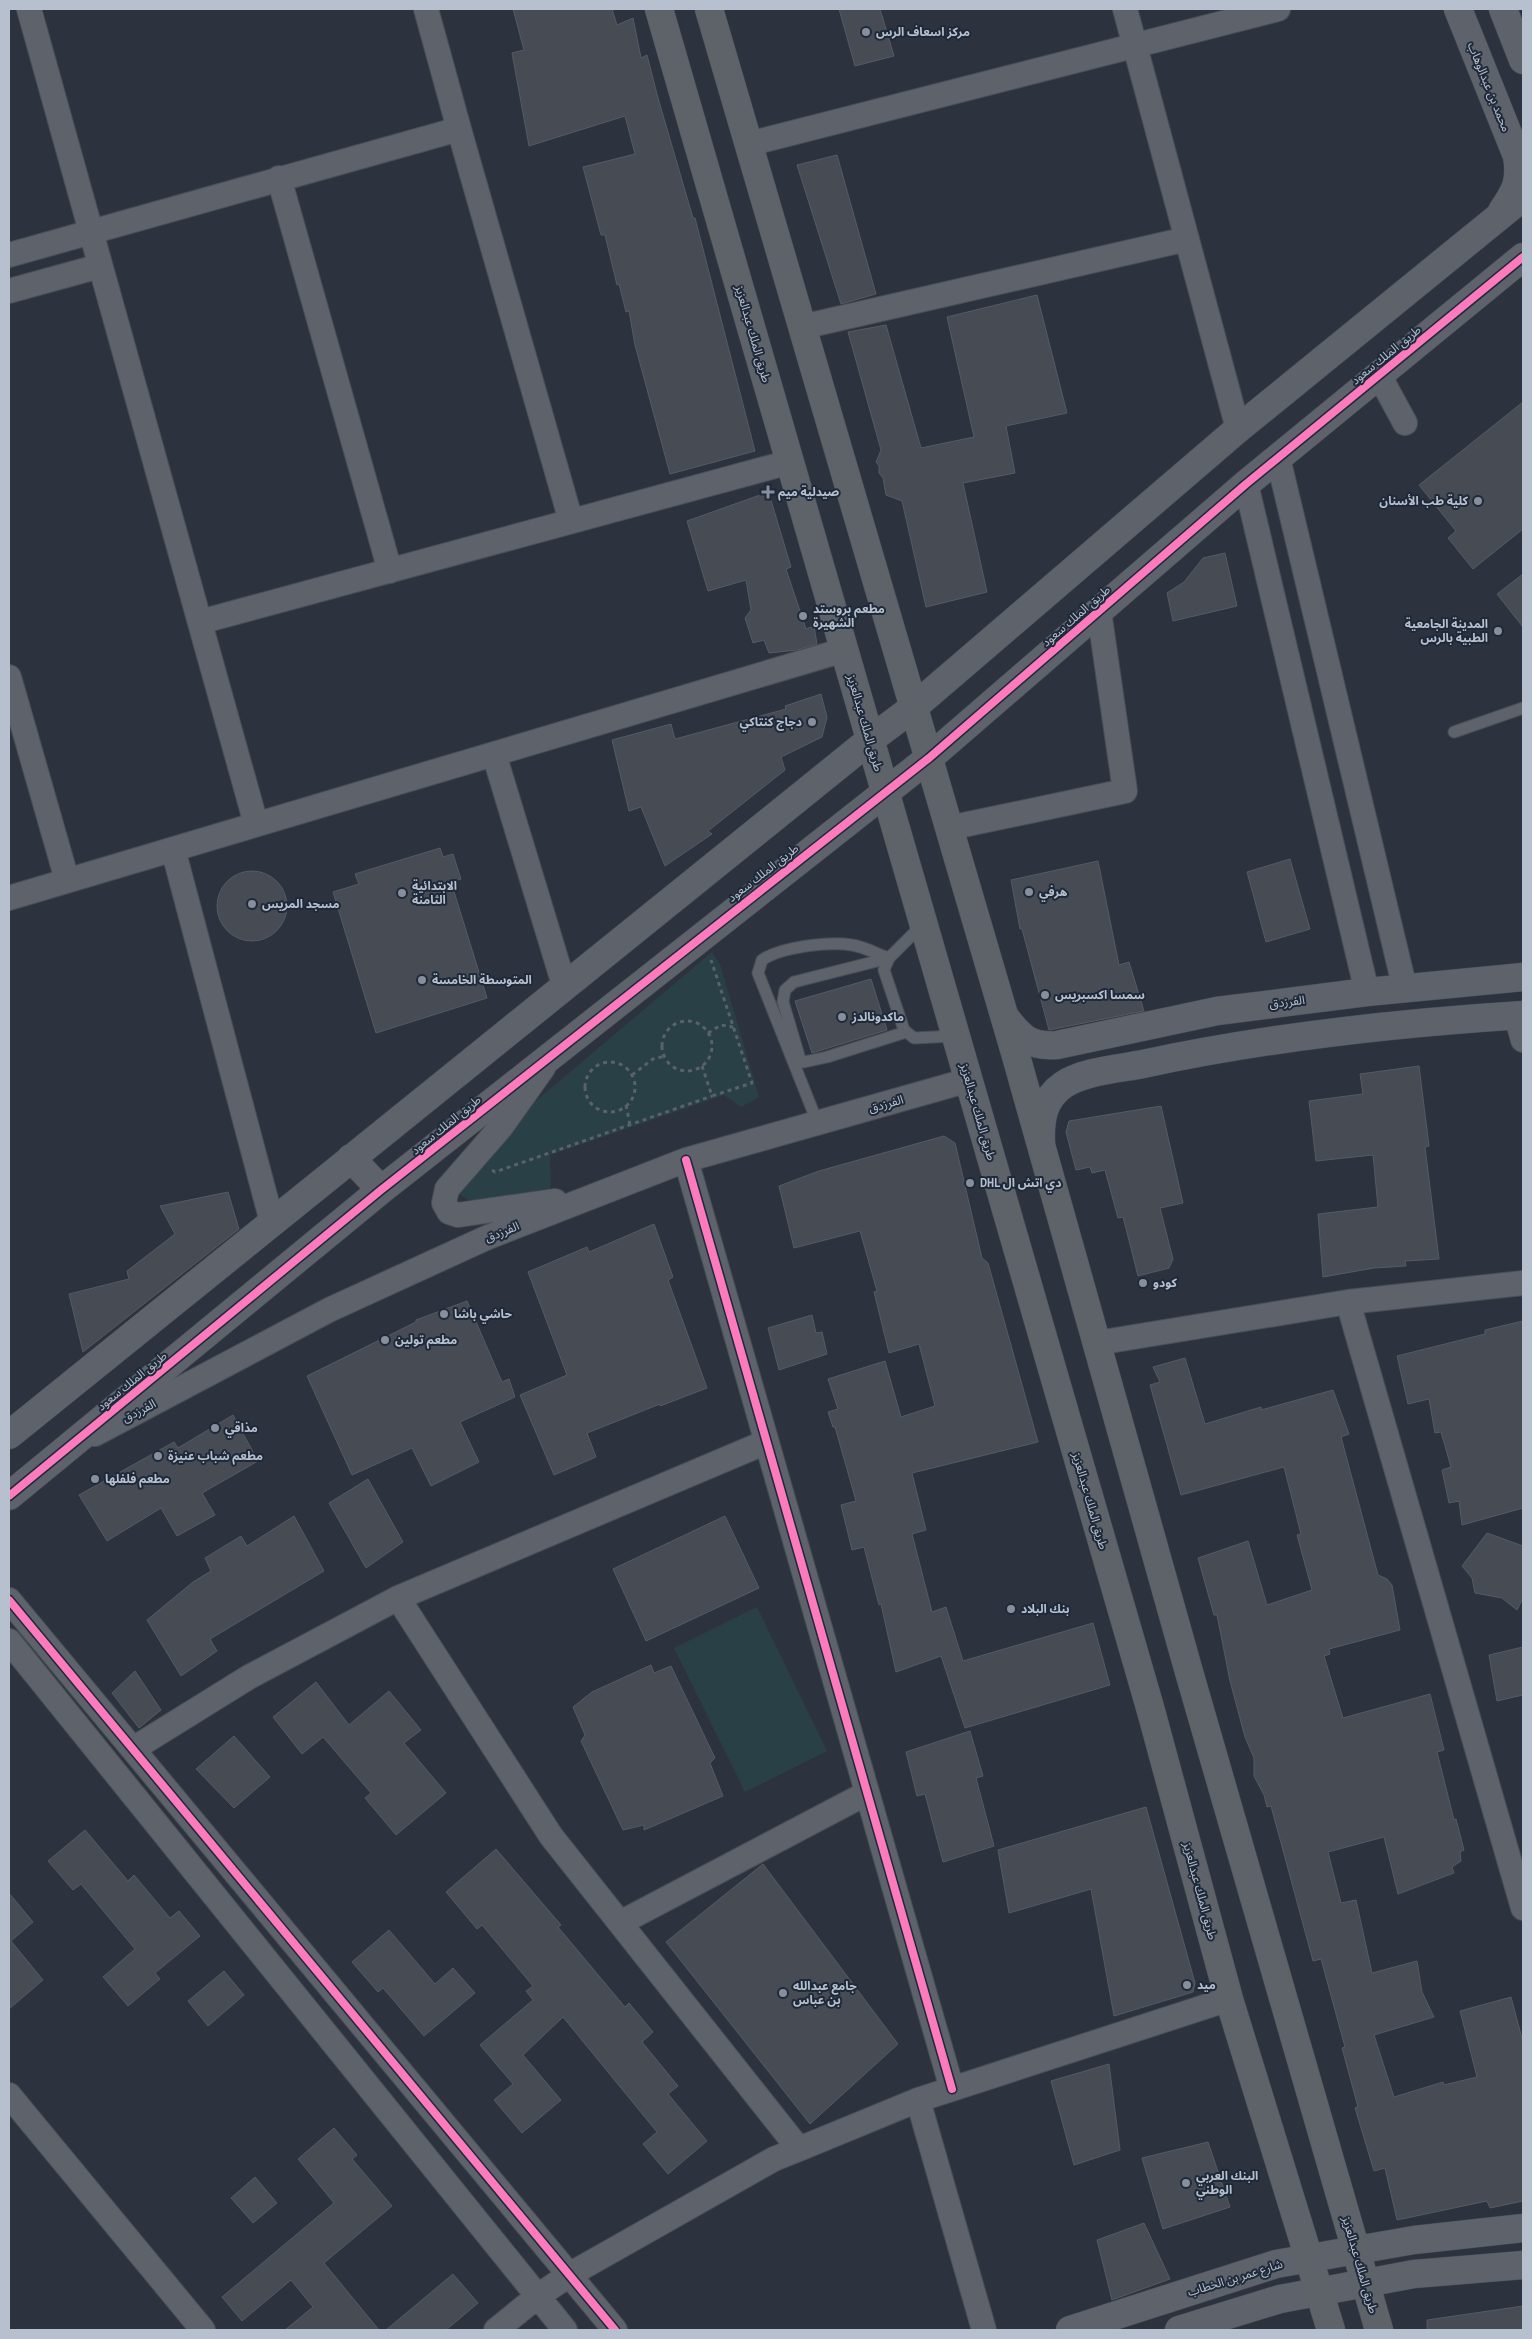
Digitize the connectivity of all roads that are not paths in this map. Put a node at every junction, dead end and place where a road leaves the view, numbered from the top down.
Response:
1 (29, 9) edge
2 (426, 9) edge
3 (659, 9) edge
4 (709, 9) edge
5 (1125, 9) edge
6 (1278, 9) edge
7 (1458, 9) edge
8 (1503, 9) edge
9 (1134, 45) junction
10 (1523, 60) edge
11 (459, 129) junction
12 (748, 144) junction
13 (279, 178) junction
14 (1523, 197) edge
15 (1497, 218) junction
16 (91, 232) junction
17 (1187, 239) junction
18 (9, 255) edge
19 (1523, 257) edge
20 (100, 266) junction
21 (9, 291) edge
22 (802, 327) junction
23 (1379, 375) junction
24 (1405, 423) dead end
25 (1238, 429) junction
26 (1278, 458) junction
27 (790, 462) junction
28 (1246, 484) junction
29 (571, 521) junction
30 (390, 571) junction
31 (1099, 612) junction
32 (200, 622) junction
33 (844, 650) junction
34 (10, 682) edge
35 (914, 707) junction
36 (1523, 708) edge
37 (1454, 732) dead end
38 (870, 740) junction
39 (494, 754) junction
40 (929, 758) junction
41 (885, 790) junction
42 (256, 824) junction
43 (949, 828) junction
44 (173, 849) junction
45 (67, 880) junction
46 (9, 898) edge
47 (923, 924) junction
48 (889, 958) junction
49 (1523, 977) edge
50 (564, 985) junction
51 (1405, 989) junction
52 (1367, 992) junction
53 (1005, 1017) junction
54 (1521, 1023) edge
55 (906, 1032) junction
56 (956, 1036) junction
57 (554, 1053) junction
58 (969, 1080) junction
59 (818, 1124) junction
60 (1040, 1142) junction
61 (351, 1158) junction
62 (686, 1160) junction
63 (381, 1190) junction
64 (594, 1196) junction
65 (272, 1222) junction
66 (1523, 1284) edge
67 (1348, 1302) junction
68 (1097, 1343) junction
69 (10, 1431) edge
70 (766, 1442) junction
71 (64, 1451) junction
72 (9, 1496) edge
73 (398, 1598) junction
74 (9, 1600) edge
75 (9, 1641) edge
76 (133, 1749) junction
77 (867, 1793) junction
78 (1523, 1908) edge
79 (620, 1923) junction
80 (1229, 2000) junction
81 (952, 2089) junction
82 (9, 2094) edge
83 (918, 2100) junction
84 (799, 2149) junction
85 (1523, 2228) edge
86 (1355, 2250) junction
87 (1309, 2258) junction
88 (1523, 2265) edge
89 (569, 2275) junction
90 (1365, 2283) junction
91 (1320, 2291) junction
92 (538, 2296) junction
93 (203, 2330) edge
94 (496, 2330) edge
95 (566, 2330) edge
96 (615, 2330) edge
97 (984, 2330) edge
98 (1070, 2330) edge
99 (1179, 2330) edge
100 (1331, 2330) edge
101 (1379, 2330) edge

1 - 16 street
2 - 11 street
3 - 27 highway, طريق الملك عبدالعزيز
4 - 12 highway, طريق الملك عبدالعزيز
5 - 9 street
6 - 9 street
7 - 15 street, محمد بن عبدالوهاب
8 - 10 street
9 - 12 street
9 - 17 street
11 - 13 street
11 - 29 street
12 - 22 highway, طريق الملك عبدالعزيز
13 - 16 street
13 - 30 street
14 - 15 street
15 - 25 street
16 - 18 street
16 - 20 street
17 - 22 street
17 - 25 street
19 - 23 street, طريق الملك سعود
20 - 21 street
20 - 32 street
22 - 35 highway, طريق الملك عبدالعزيز
23 - 24 street
23 - 26 street, طريق الملك سعود
25 - 35 street
26 - 28 street, طريق الملك سعود
26 - 51 street
27 - 29 street
27 - 33 highway, طريق الملك عبدالعزيز
28 - 31 street, طريق الملك سعود
28 - 52 street
29 - 30 street
30 - 32 street
31 - 40 street, طريق الملك سعود
31 - 43 street
32 - 42 street
33 - 38 highway, طريق الملك عبدالعزيز
33 - 39 street
34 - 45 street
35 - 38 street
35 - 40 highway, طريق الملك عبدالعزيز
36 - 37 lane
38 - 41 highway, طريق الملك عبدالعزيز
38 - 50 street
39 - 42 street
39 - 50 street
40 - 41 street, طريق الملك سعود
40 - 43 highway, طريق الملك عبدالعزيز
41 - 47 highway, طريق الملك عبدالعزيز
41 - 57 street, طريق الملك سعود
42 - 44 street
43 - 53 highway, طريق الملك عبدالعزيز
44 - 45 street
44 - 65 street
45 - 46 street
47 - 48 lane
47 - 56 highway, طريق الملك عبدالعزيز
48 - 55 lane
48 - 55 lane
48 - 59 lane
49 - 51 street, الفرزدق
50 - 61 street
51 - 52 street, الفرزدق
52 - 53 street, الفرزدق
53 - 60 highway, طريق الملك عبدالعزيز
54 - 60 street
55 - 56 lane
56 - 58 highway, طريق الملك عبدالعزيز
57 - 63 street, طريق الملك سعود
57 - 64 street
58 - 59 street, الفرزدق
58 - 80 highway, طريق الملك عبدالعزيز
59 - 62 street, الفرزدق
60 - 68 highway, طريق الملك عبدالعزيز
61 - 63 street
61 - 65 street
62 - 64 street, الفرزدق
62 - 70 street
63 - 71 street, طريق الملك سعود
64 - 71 street, الفرزدق
65 - 69 street
66 - 67 street
67 - 68 street
67 - 78 street
68 - 86 highway, طريق الملك عبدالعزيز
70 - 73 street
70 - 77 street
71 - 72 street, طريق الملك سعود
73 - 76 street
73 - 79 street
74 - 76 street
75 - 92 street
76 - 89 street
77 - 79 street
77 - 81 street
79 - 84 street
80 - 81 street
80 - 87 highway, طريق الملك عبدالعزيز
81 - 83 street
82 - 93 street
83 - 84 street
83 - 97 street
84 - 89 street
85 - 86 street, شارع عمر بن الخطاب
86 - 87 street, شارع عمر بن الخطاب
86 - 90 highway, طريق الملك عبدالعزيز
87 - 91 highway, طريق الملك عبدالعزيز
87 - 98 street, شارع عمر بن الخطاب
88 - 90 street
89 - 92 street
89 - 96 street
90 - 91 street
90 - 101 highway, طريق الملك عبدالعزيز
91 - 99 street
91 - 100 highway, طريق الملك عبدالعزيز
92 - 94 street
92 - 95 street

